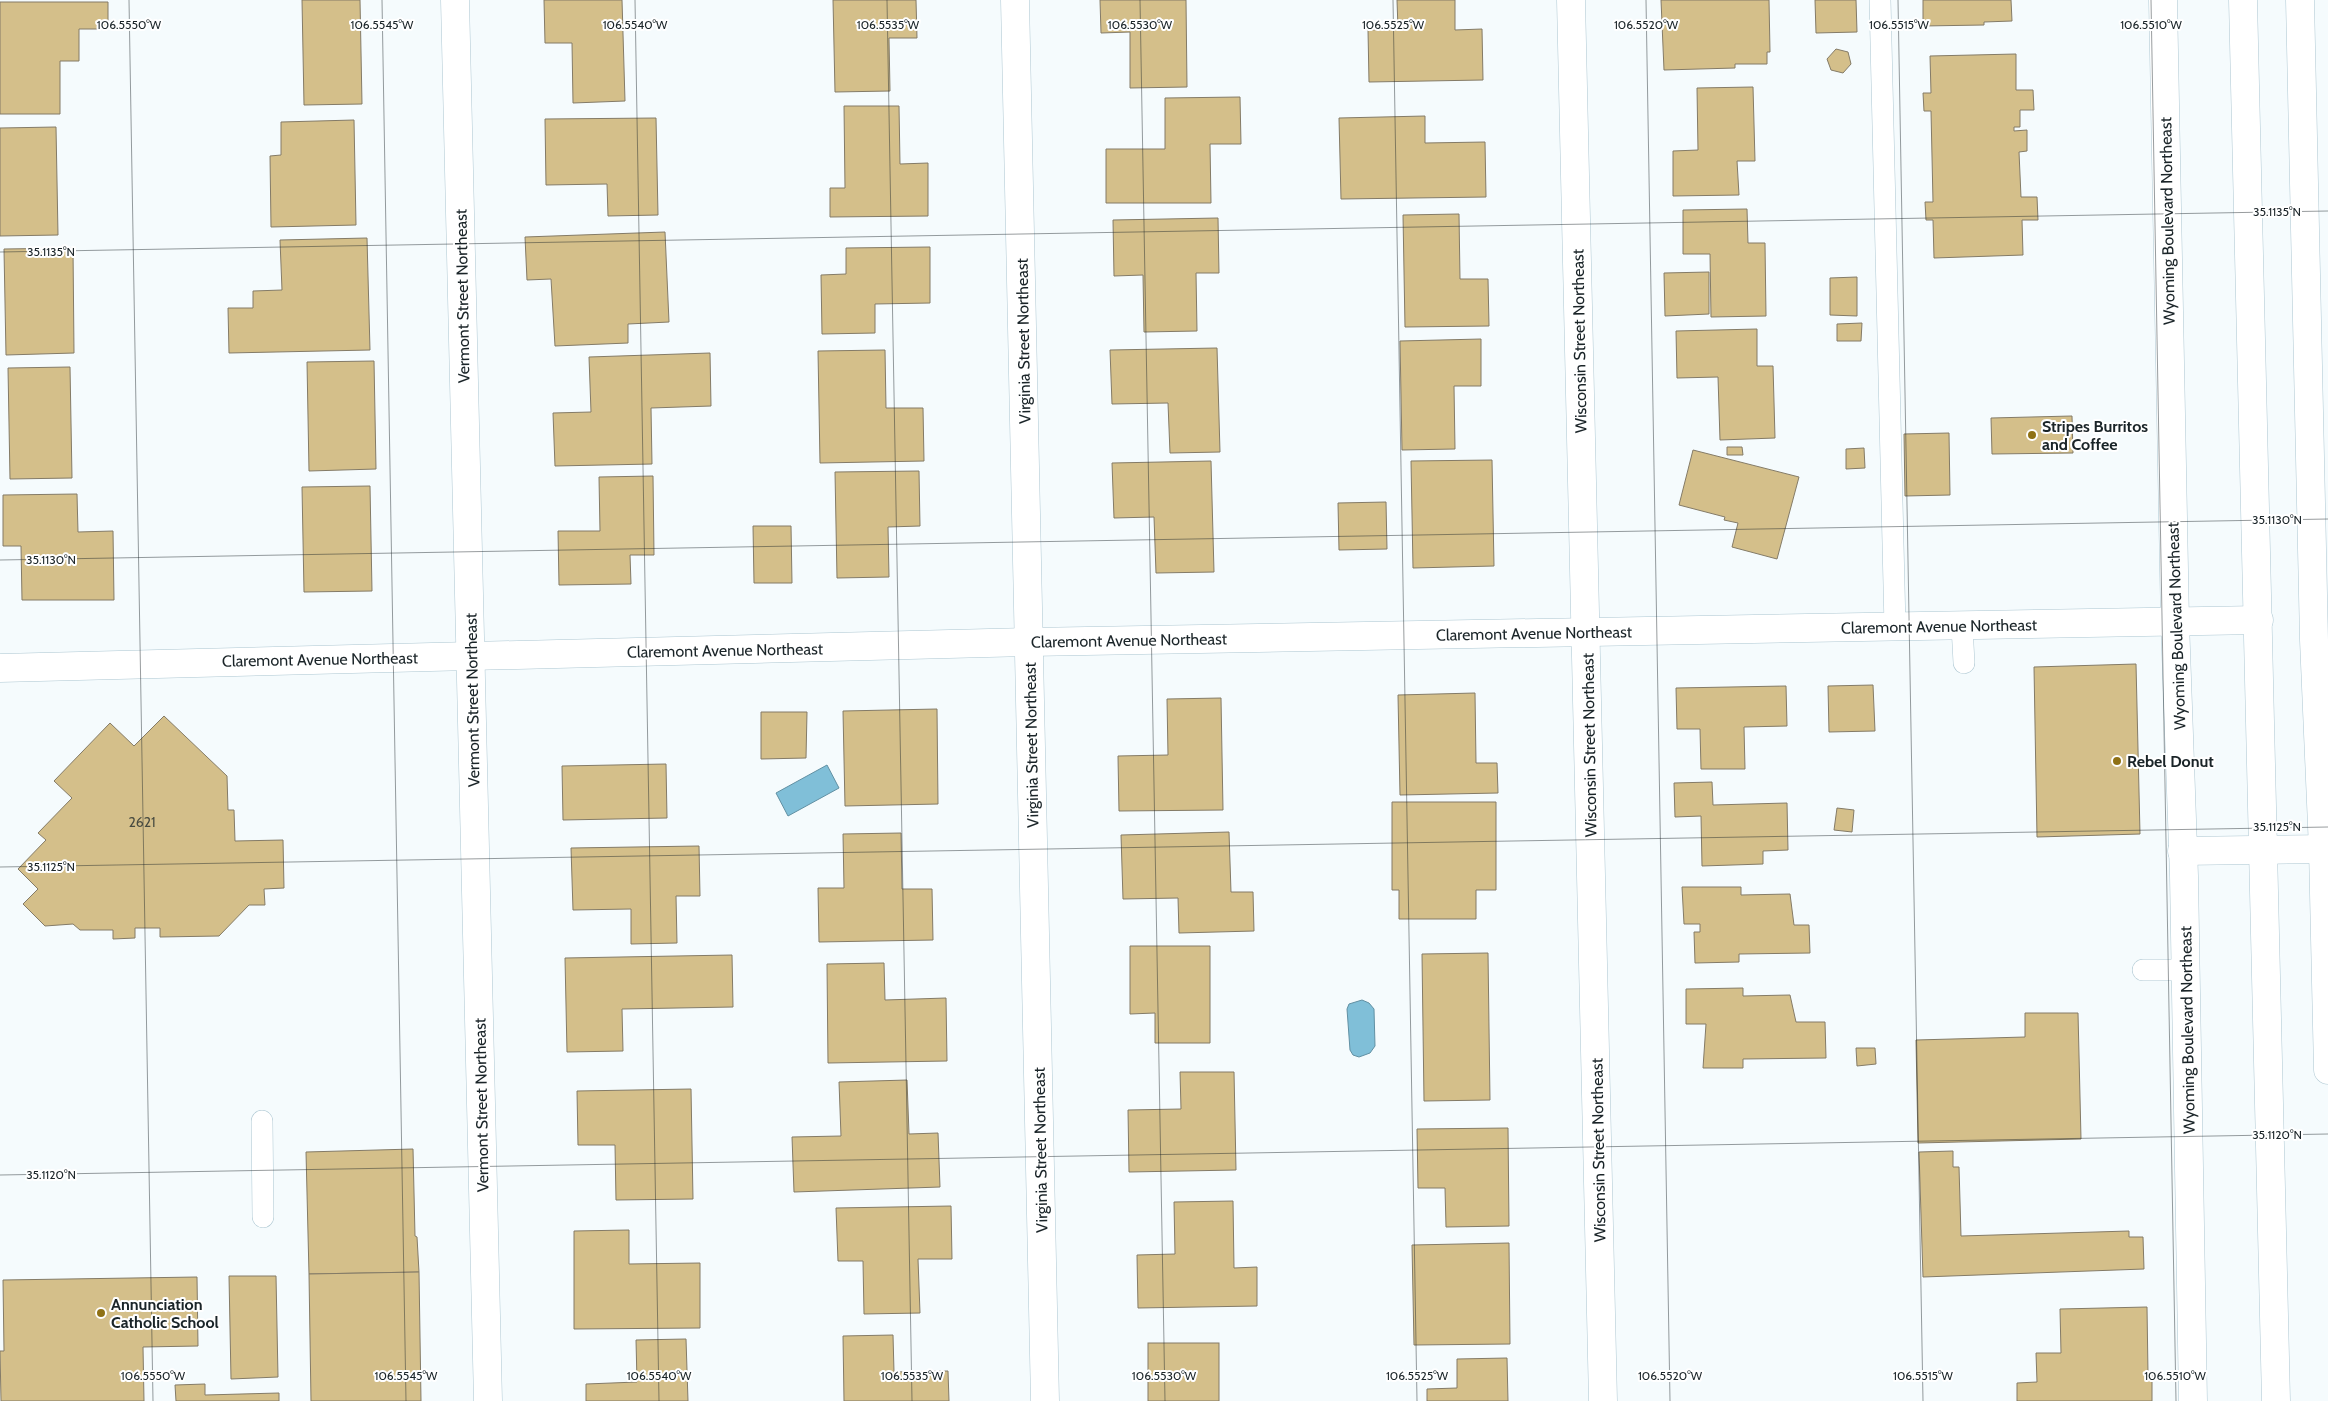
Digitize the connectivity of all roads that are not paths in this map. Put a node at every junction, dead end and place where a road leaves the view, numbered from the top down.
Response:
1 (455, 0) edge
2 (1015, 0) edge
3 (1571, 0) edge
4 (1880, 0) edge
5 (2163, 0) edge
6 (2243, 0) edge
7 (2300, 0) edge
8 (2259, 620) junction
9 (2175, 622) junction
10 (1962, 626) junction
11 (1895, 627) junction
12 (1586, 632) junction
13 (1029, 642) junction
14 (470, 656) junction
15 (1964, 663) dead end
16 (0, 668) edge
17 (2326, 849) edge
18 (2264, 850) junction
19 (2182, 851) junction
20 (2143, 970) dead end
21 (2186, 970) junction
22 (2328, 1070) edge
23 (262, 1120) dead end
24 (263, 1217) dead end
25 (488, 1401) edge
26 (1045, 1401) edge
27 (1603, 1401) edge
28 (2192, 1401) edge
29 (2276, 1401) edge

1 - 14 street, Vermont Street Northeast
2 - 13 street, Virginia Street Northeast
3 - 12 street, Wisconsin Street Northeast
4 - 11 lane
5 - 9 street, Wyoming Boulevard Northeast
6 - 8 street
7 - 17 street
8 - 9 street, Claremont Avenue Northeast
8 - 18 street
9 - 10 street, Claremont Avenue Northeast
9 - 19 street, Wyoming Boulevard Northeast
10 - 11 street, Claremont Avenue Northeast
10 - 15 lane
11 - 12 street, Claremont Avenue Northeast
12 - 13 street, Claremont Avenue Northeast
12 - 27 street, Wisconsin Street Northeast
13 - 14 street, Claremont Avenue Northeast
13 - 26 street, Virginia Street Northeast
14 - 16 street, Claremont Avenue Northeast
14 - 25 street, Vermont Street Northeast
17 - 18 street
17 - 22 street
18 - 19 street
18 - 29 street
19 - 21 street, Wyoming Boulevard Northeast
20 - 21 lane
21 - 28 street, Wyoming Boulevard Northeast
23 - 24 lane

